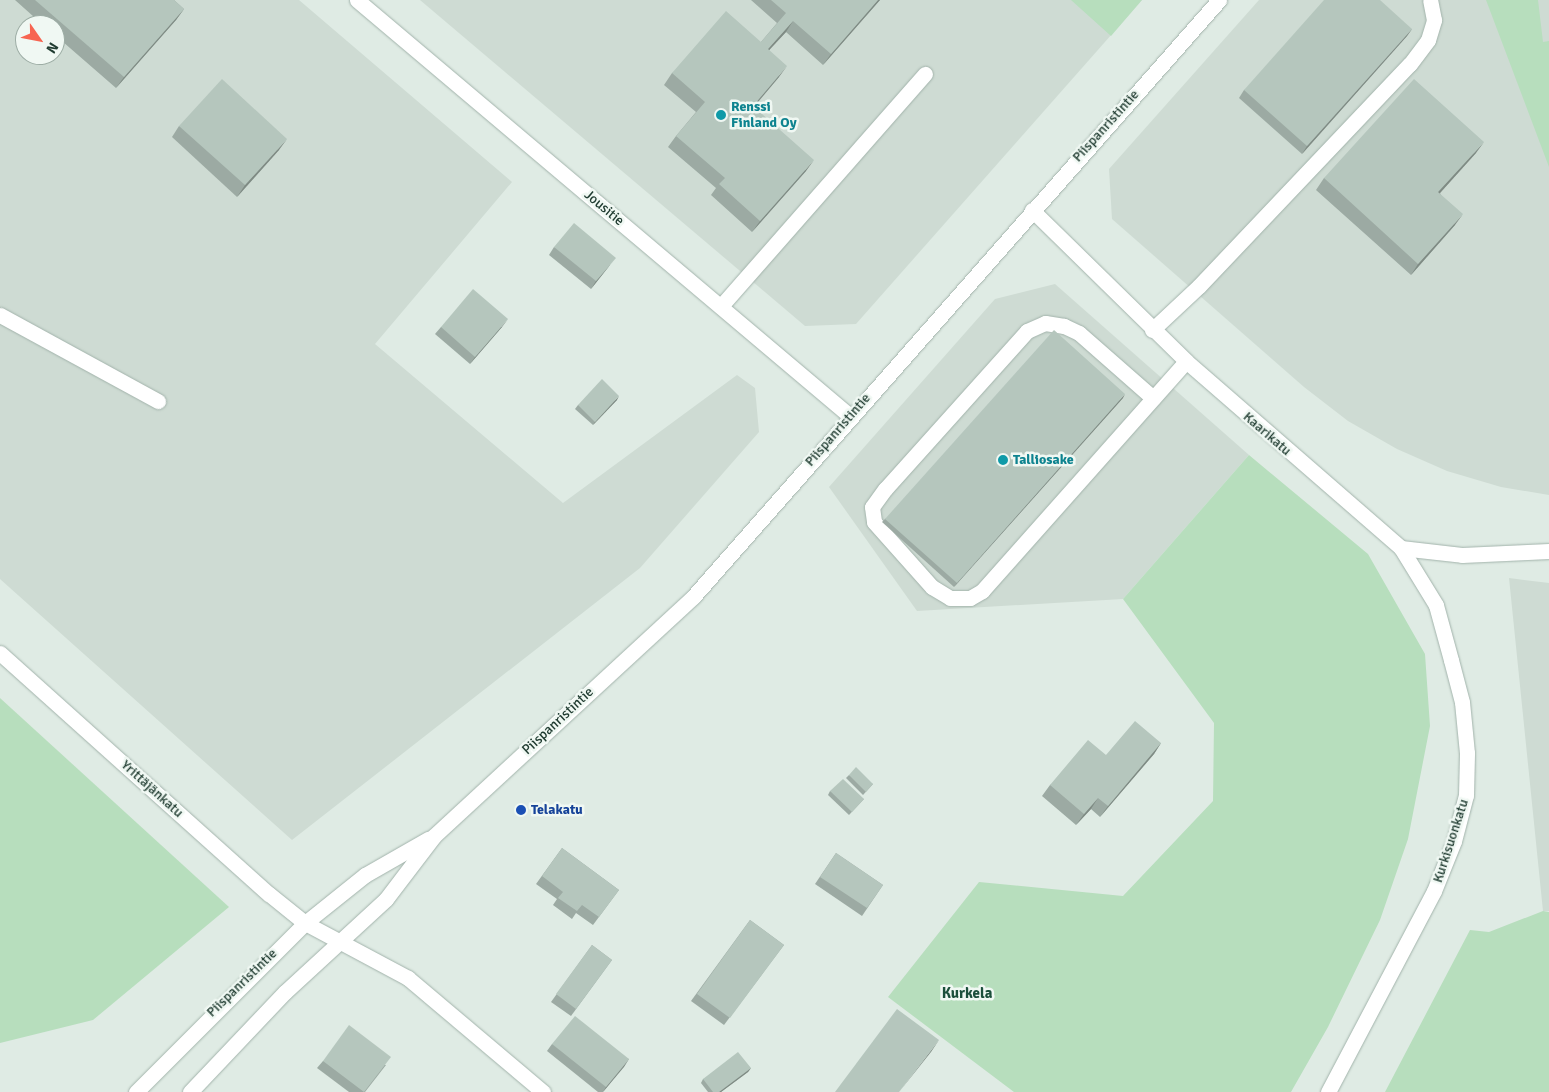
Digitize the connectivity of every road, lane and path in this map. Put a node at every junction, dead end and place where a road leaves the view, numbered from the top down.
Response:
1 (356, 0) edge
2 (1219, 0) edge
3 (1430, 0) edge
4 (925, 74) dead end
5 (1032, 210) junction
6 (722, 306) junction
7 (0, 315) edge
8 (1152, 330) junction
9 (1186, 362) junction
10 (1153, 398) junction
11 (158, 401) dead end
12 (850, 416) junction
13 (1401, 548) junction
14 (1549, 551) edge
15 (0, 652) edge
16 (434, 836) junction
17 (305, 922) junction
18 (341, 942) junction
19 (136, 1092) edge
20 (190, 1092) edge
21 (543, 1092) edge
22 (1328, 1092) edge

1 - 6 street, Jousitie
2 - 5 street, Piispanristintie
3 - 8 street
4 - 6 street
5 - 8 street, Kaarikatu
5 - 12 street, Piispanristintie
6 - 12 street, Jousitie
7 - 11 street
8 - 9 street, Kaarikatu
9 - 10 street
9 - 13 street, Kaarikatu
10 - 10 street
12 - 16 street, Piispanristintie
13 - 14 street
13 - 22 street, Kurkisuonkatu
15 - 17 street, Yrittäjänkatu
16 - 17 street, Piispanristintie
16 - 18 street, Piispanristintie
17 - 18 street
17 - 19 street, Piispanristintie
18 - 20 street, Piispanristintie
18 - 21 street

